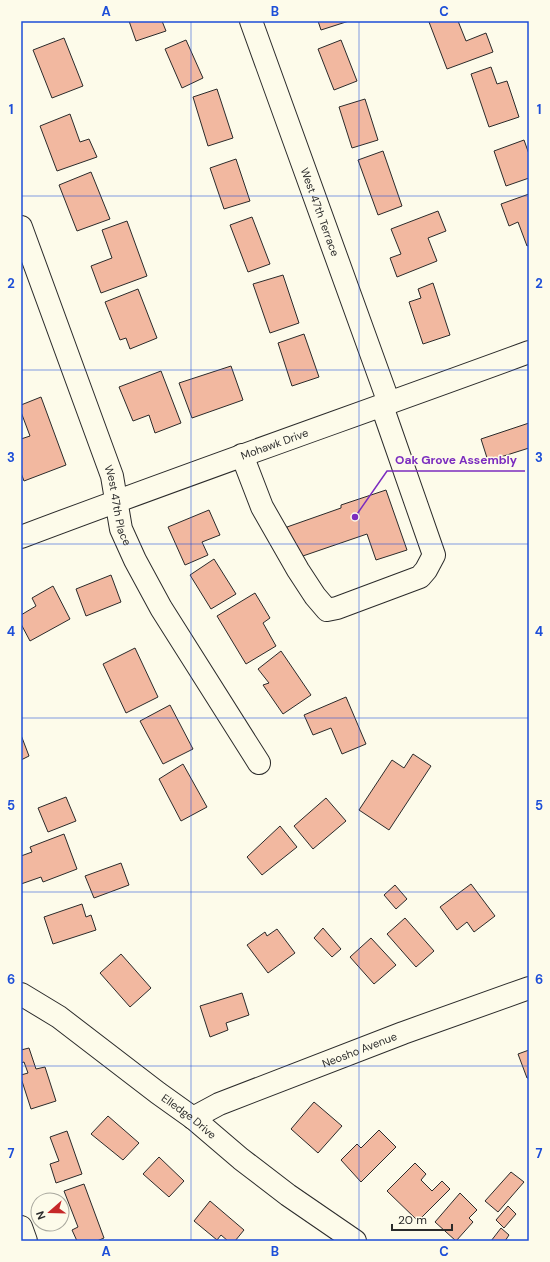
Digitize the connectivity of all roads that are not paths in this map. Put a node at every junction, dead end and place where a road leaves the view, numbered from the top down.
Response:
1 (251, 21) edge
2 (21, 227) edge
3 (529, 352) edge
4 (386, 404) junction
5 (242, 455) junction
6 (116, 501) junction
7 (21, 537) edge
8 (259, 763) dead end
9 (529, 988) edge
10 (21, 994) edge
11 (193, 1118) junction
12 (21, 1227) edge
13 (26, 1241) edge
14 (355, 1241) edge

1 - 4 street, West 47th Terrace
2 - 6 street, West 47th Place
3 - 4 street, Mohawk Drive
4 - 5 street, Mohawk Drive
4 - 5 street, West 47th Terrace
5 - 6 street, Mohawk Drive
6 - 7 street, Mohawk Drive
6 - 8 street, West 47th Place
9 - 11 street, Neosho Avenue
10 - 11 street, Elledge Drive
11 - 14 street, Elledge Drive
12 - 13 street

